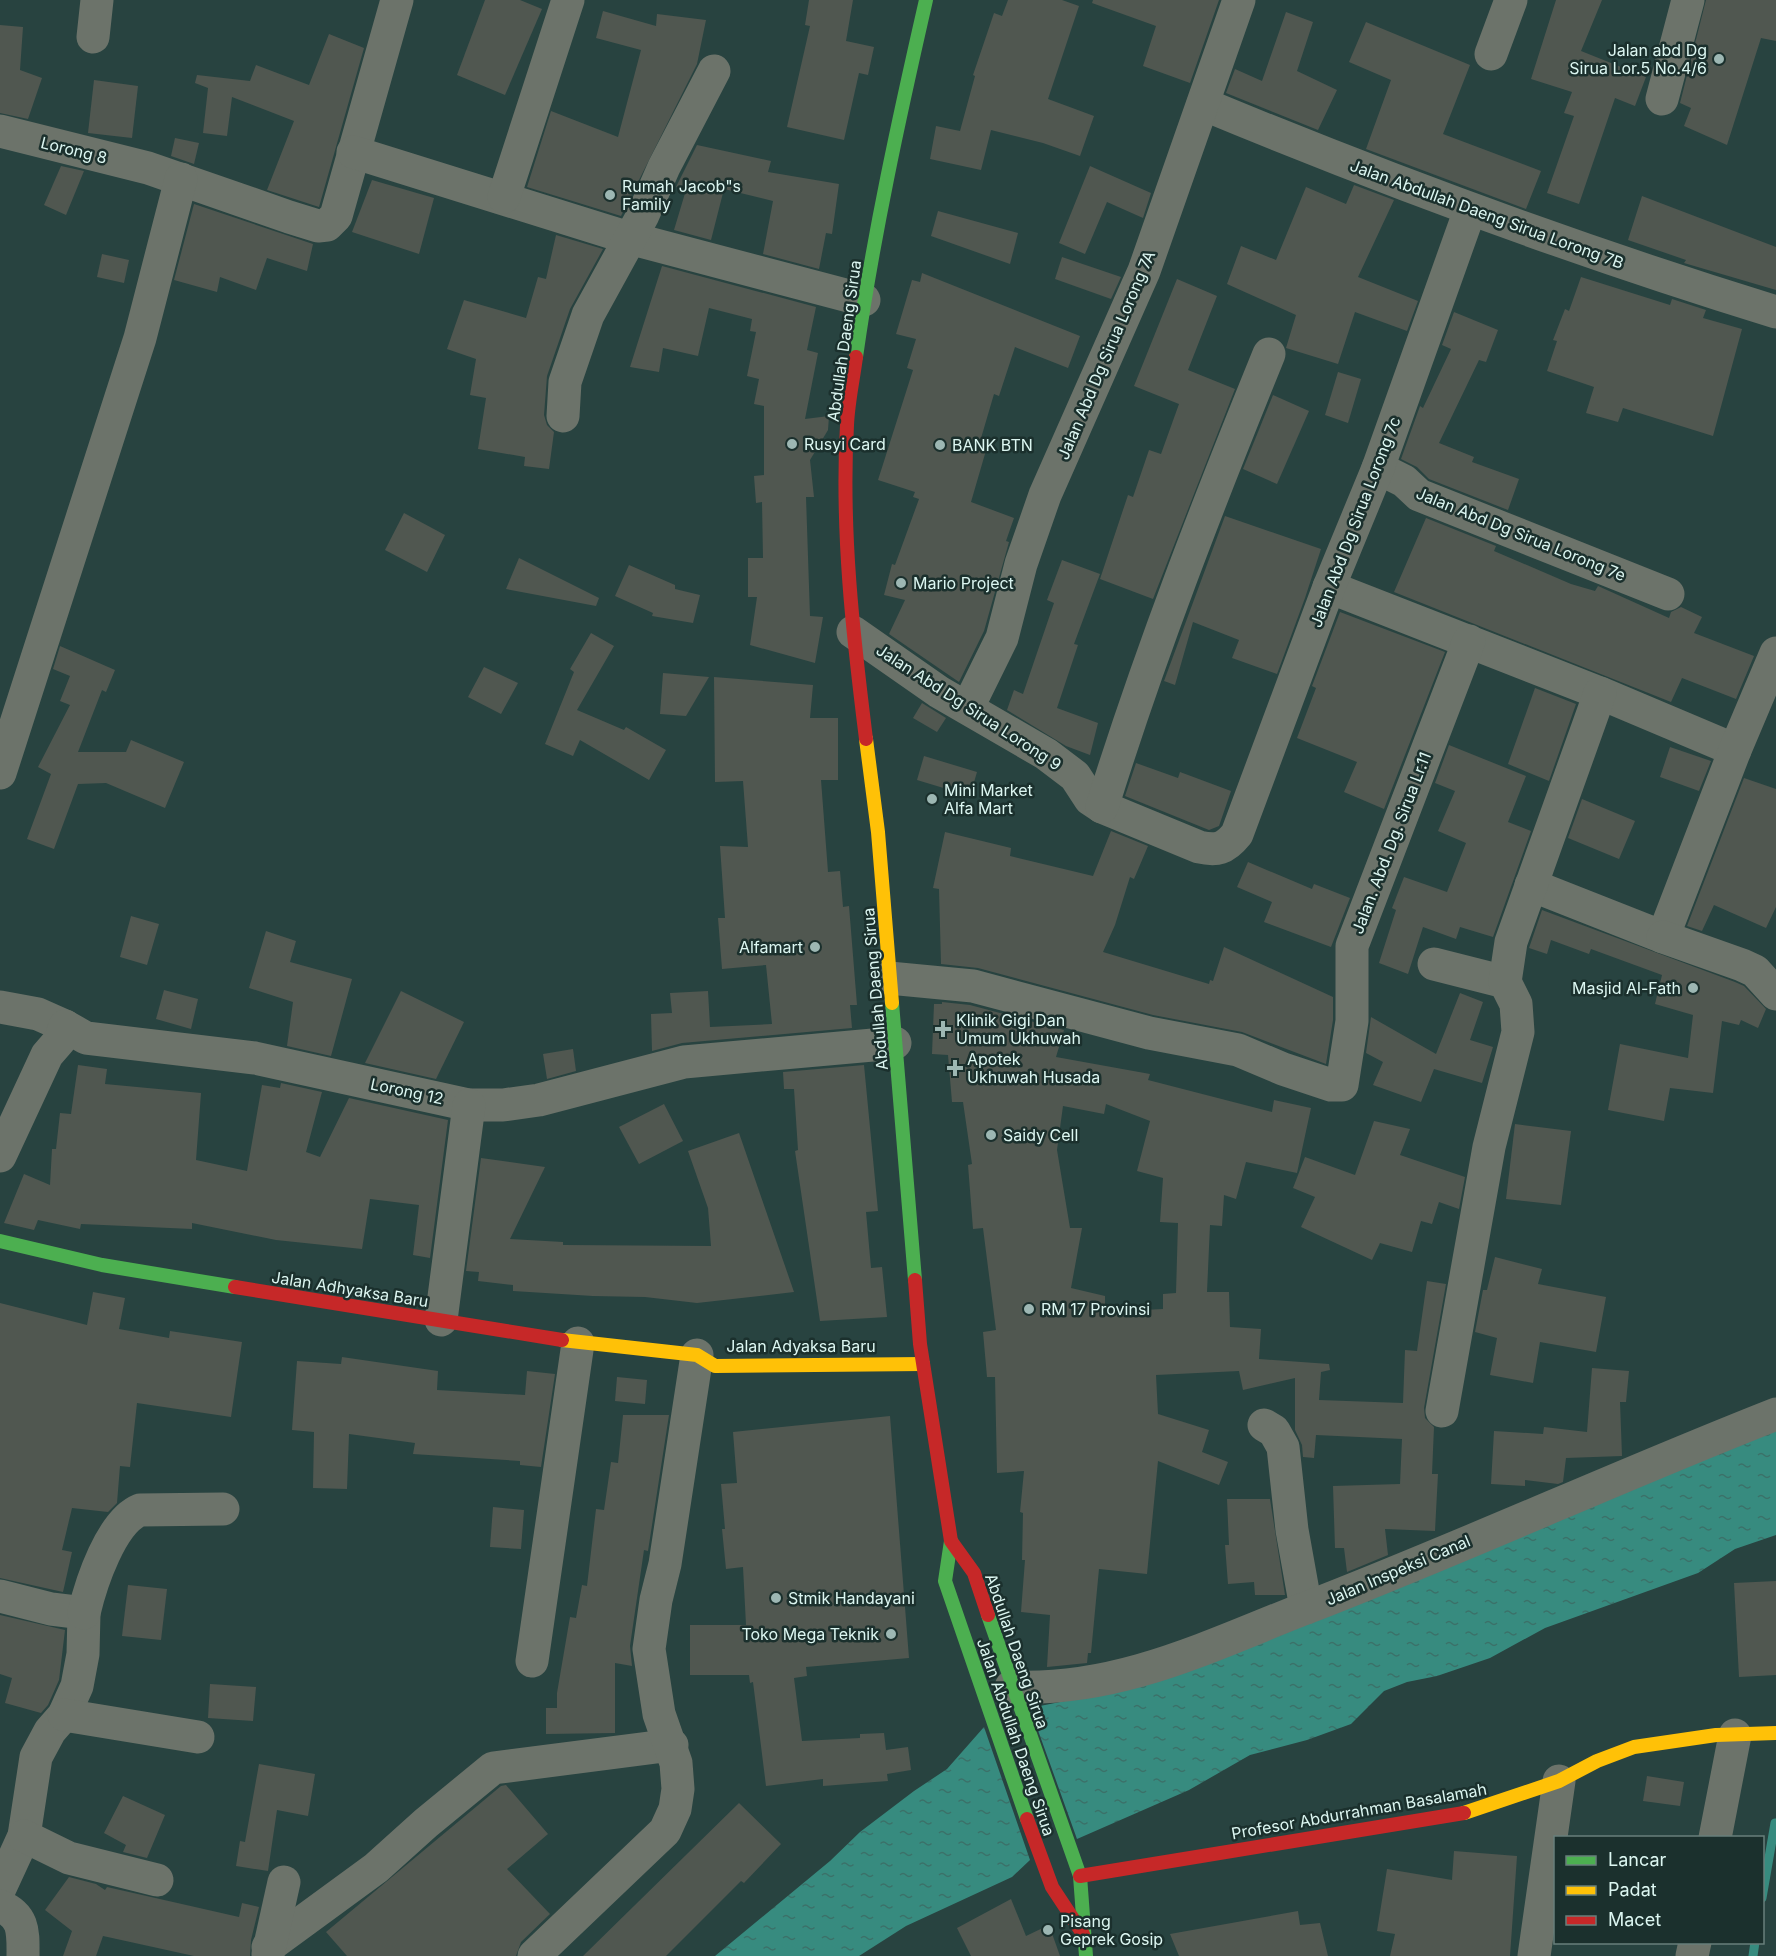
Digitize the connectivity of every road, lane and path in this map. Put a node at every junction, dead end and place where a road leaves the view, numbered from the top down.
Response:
1 (98, 0) edge
2 (398, 0) edge
3 (568, 0) edge
4 (926, 0) edge
5 (1239, 0) edge
6 (1511, 0) edge
7 (1688, 0) edge
8 (93, 37) dead end
9 (1491, 54) dead end
10 (714, 71) dead end
11 (1662, 99) dead end
12 (1203, 104) junction
13 (0, 131) edge
14 (353, 152) junction
15 (168, 175) junction
16 (504, 197) junction
17 (1470, 210) junction
18 (629, 238) junction
19 (864, 300) junction
20 (1776, 312) edge
21 (1269, 354) dead end
22 (563, 416) dead end
23 (1378, 468) junction
24 (1329, 587) junction
25 (1668, 594) dead end
26 (854, 632) junction
27 (1469, 641) junction
28 (1776, 653) edge
29 (1600, 693) junction
30 (968, 707) junction
31 (1735, 750) junction
32 (0, 773) edge
33 (1102, 807) junction
34 (1237, 834) joint
35 (1531, 885) junction
36 (1663, 937) junction
37 (1434, 964) dead end
38 (889, 978) junction
39 (1505, 982) junction
40 (1776, 994) edge
41 (0, 1007) edge
42 (65, 1026) junction
43 (895, 1042) junction
44 (469, 1105) junction
45 (0, 1156) edge
46 (0, 1241) edge
47 (441, 1320) junction
48 (578, 1343) junction
49 (706, 1350) junction
50 (923, 1364) junction
51 (1442, 1411) dead end
52 (1776, 1414) edge
53 (1264, 1425) dead end
54 (223, 1509) dead end
55 (951, 1541) junction
56 (0, 1596) edge
57 (1306, 1608) junction
58 (84, 1613) junction
59 (532, 1661) dead end
60 (1011, 1687) junction
61 (64, 1715) junction
62 (1773, 1733) edge
63 (1735, 1734) junction
64 (198, 1737) dead end
65 (672, 1745) junction
66 (1559, 1781) junction
67 (24, 1836) junction
68 (1715, 1836) edge
69 (1080, 1876) junction
70 (158, 1880) dead end
71 (284, 1882) dead end
72 (0, 1888) edge
73 (0, 1906) edge
74 (1083, 1934) junction
75 (268, 1951) edge
76 (23, 1956) edge
77 (534, 1956) edge
78 (1086, 1956) edge
79 (1534, 1956) edge

1 - 8 street
2 - 14 street
3 - 16 street
4 - 19 main road, Abdullah Daeng Sirua
5 - 12 street, Jalan Abd Dg Sirua Lorong 7A
6 - 9 street
7 - 11 street
10 - 18 street
12 - 17 street, Jalan Abdullah Daeng Sirua Lorong 7B
12 - 30 street, Jalan Abd Dg Sirua Lorong 7A
13 - 15 street, Lorong 8
14 - 15 street, Lorong 8
14 - 16 street
15 - 32 street
16 - 18 street
17 - 20 street, Jalan Abdullah Daeng Sirua Lorong 7B
17 - 23 street, Jalan Abd Dg Sirua Lorong 7c
18 - 19 street
18 - 22 street
19 - 26 main road, Abdullah Daeng Sirua
21 - 33 street
23 - 24 street, Jalan Abd Dg Sirua Lorong 7c
23 - 25 street, Jalan Abd Dg Sirua Lorong 7e
24 - 27 street
24 - 34 street, Jalan Abd Dg Sirua Lorong 7c
26 - 30 street, Jalan Abd Dg Sirua Lorong 9
26 - 38 main road, Abdullah Daeng Sirua
27 - 29 street
27 - 38 street, Jalan. Abd. Dg. Sirua Lr.11
28 - 31 street
29 - 31 street
29 - 35 street
30 - 33 street, Jalan Abd Dg Sirua Lorong 9
31 - 36 street
33 - 34 street, Jalan Abd Dg Sirua Lorong 9
35 - 36 street
35 - 39 street
36 - 40 street
37 - 39 street
38 - 43 main road, Abdullah Daeng Sirua
39 - 51 street
41 - 42 street, Lorong 12
42 - 44 street, Lorong 12
42 - 45 street
43 - 44 street, Lorong 12
43 - 50 main road, Abdullah Daeng Sirua
44 - 47 street
46 - 47 main road, Jalan Adhyaksa Baru
47 - 48 main road, Jalan Adhyaksa Baru
48 - 49 main road, Jalan Adhyaksa Baru
48 - 59 street
49 - 50 main road, Jalan Adyaksa Baru
49 - 65 street
50 - 55 main road, Abdullah Daeng Sirua
52 - 57 street, Jalan Inspeksi Canal
53 - 57 street
54 - 58 street
55 - 60 main road, Abdullah Daeng Sirua
55 - 74 main road, Jalan Abdullah Daeng Sirua
56 - 58 street
57 - 60 street, Jalan Inspeksi Canal
58 - 61 street
60 - 69 main road, Abdullah Daeng Sirua
61 - 64 street
61 - 67 street
62 - 63 main road, Profesor Abdurrahman Basalamah
63 - 66 main road, Profesor Abdurrahman Basalamah
63 - 68 street
65 - 75 street
65 - 77 street
66 - 69 main road, Profesor Abdurrahman Basalamah
66 - 79 street
67 - 70 street
67 - 72 street
69 - 74 main road, Abdullah Daeng Sirua
71 - 75 street
73 - 76 street
74 - 78 main road, Abdullah Daeng Sirua

